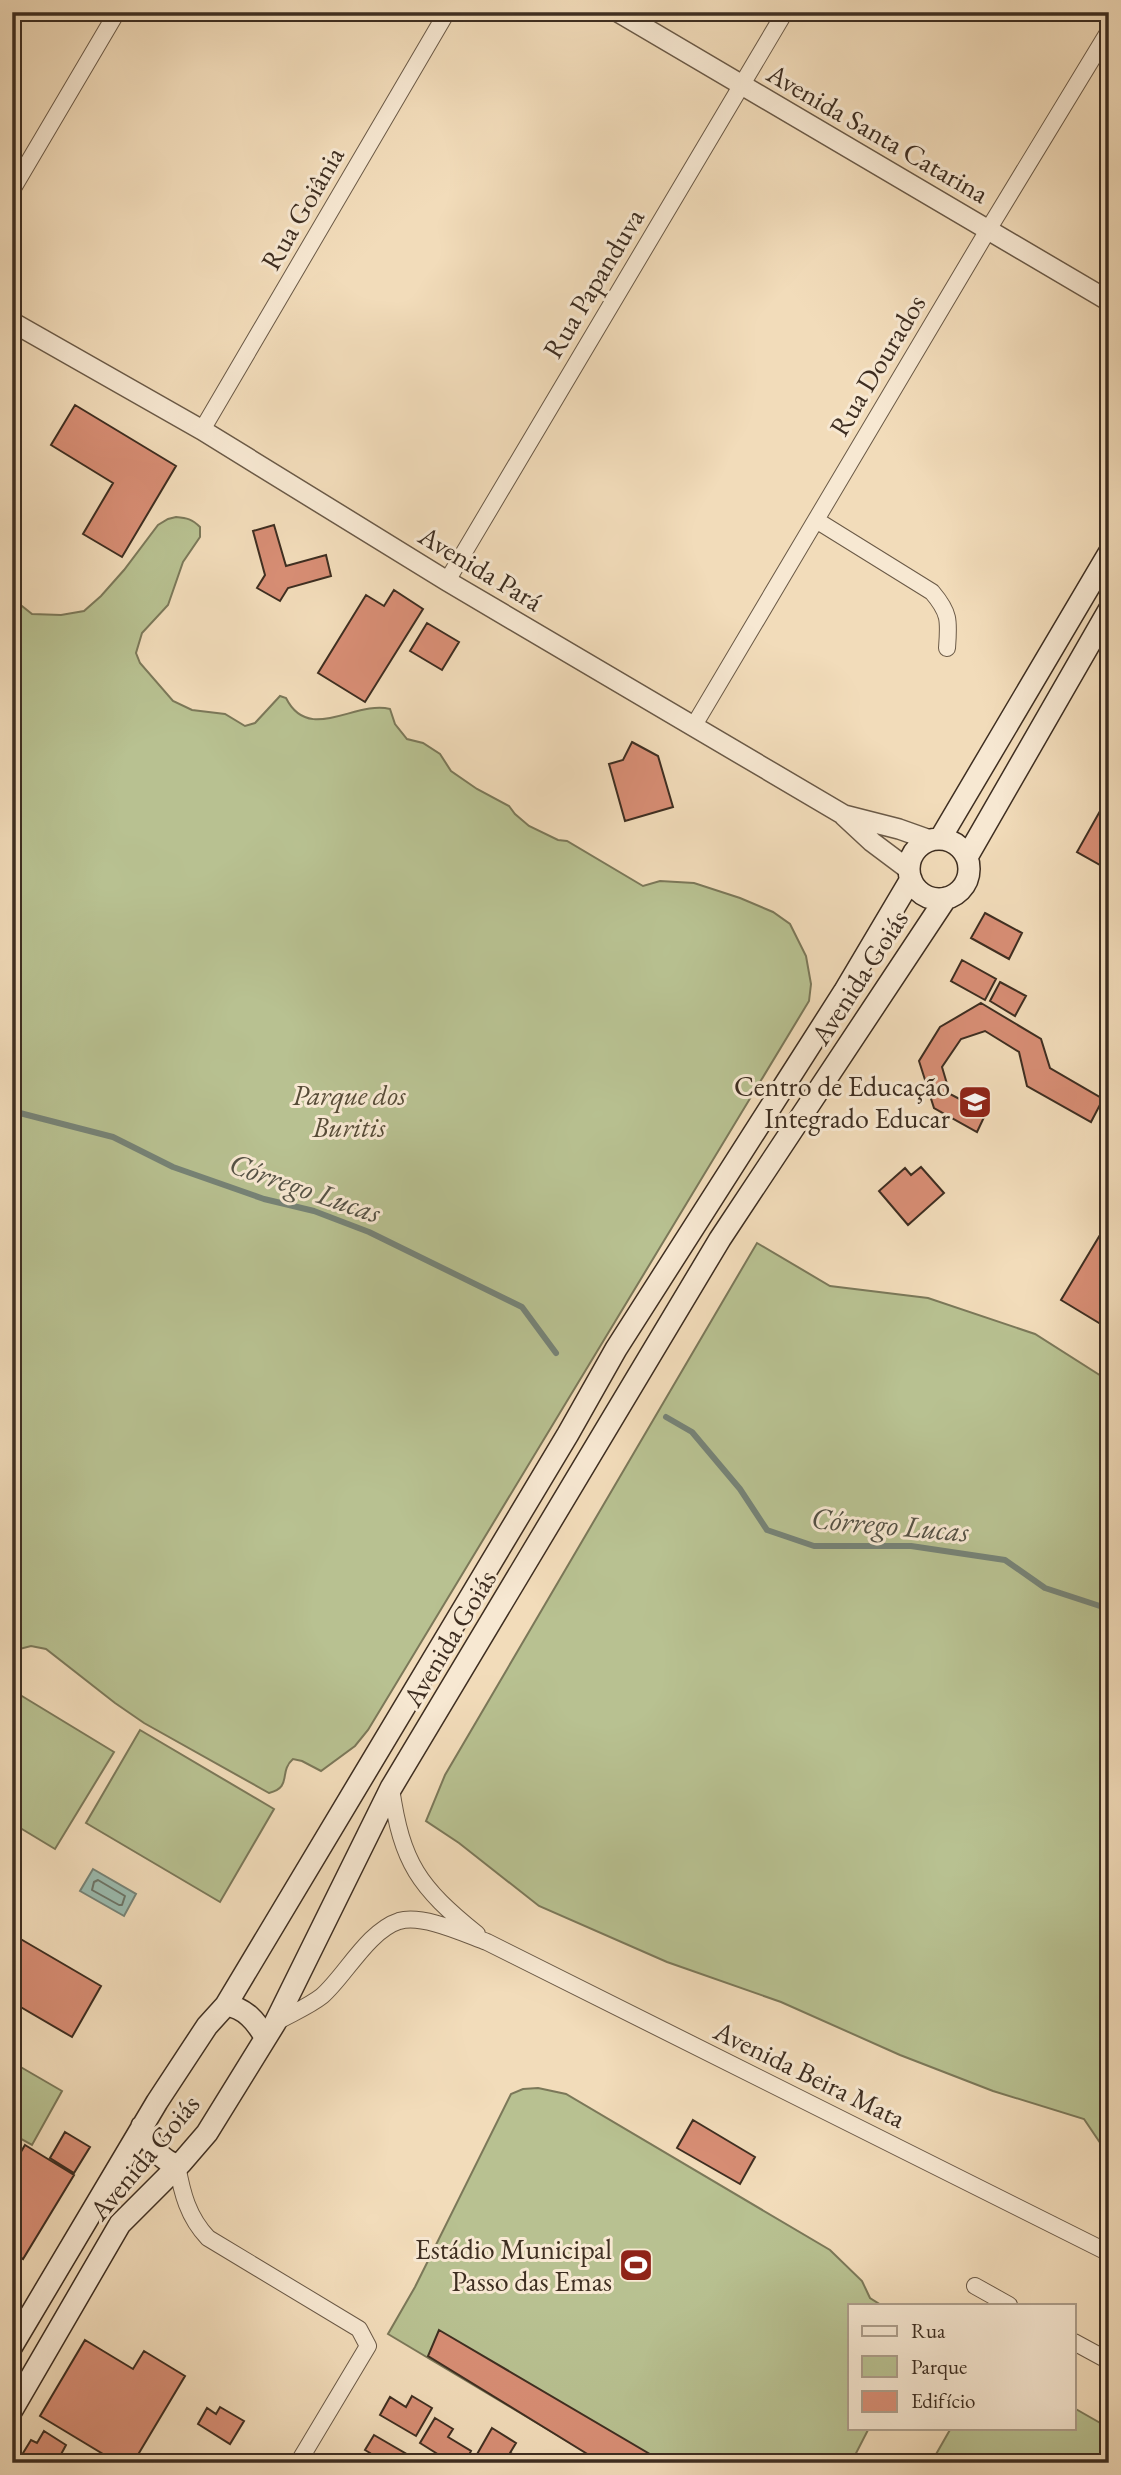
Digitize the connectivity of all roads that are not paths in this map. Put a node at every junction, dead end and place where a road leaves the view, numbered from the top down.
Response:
1 (117, 12) edge
2 (447, 12) edge
3 (618, 12) edge
4 (785, 12) edge
5 (1109, 31) edge
6 (741, 85) junction
7 (12, 190) edge
8 (988, 230) junction
9 (1109, 301) edge
10 (12, 322) edge
11 (202, 430) junction
12 (816, 520) junction
13 (1109, 553) edge
14 (447, 581) junction
15 (1109, 610) edge
16 (947, 648) dead end
17 (693, 727) junction
18 (844, 815) junction
19 (935, 839) junction
20 (967, 857) junction
21 (909, 874) junction
22 (946, 898) junction
23 (391, 1788) junction
24 (487, 1942) junction
25 (226, 2005) junction
26 (270, 2030) junction
27 (142, 2126) junction
28 (177, 2165) junction
29 (1109, 2253) edge
30 (975, 2286) dead end
31 (1007, 2304) edge
32 (1076, 2343) edge
33 (12, 2346) edge
34 (1109, 2361) edge
35 (12, 2410) edge
36 (298, 2463) edge

1 - 7 street
2 - 11 street, Rua Goiânia
3 - 6 street, Avenida Santa Catarina
4 - 6 street, Rua Papanduva
5 - 8 street, Rua Dourados
6 - 8 street, Avenida Santa Catarina
6 - 14 street, Rua Papanduva
8 - 9 street, Avenida Santa Catarina
8 - 12 street, Rua Dourados
10 - 11 street, Avenida Pará
11 - 14 street, Avenida Pará
12 - 16 street
12 - 17 street, Rua Dourados
13 - 19 main road
14 - 17 street, Avenida Pará
15 - 20 main road
17 - 18 street, Avenida Pará
18 - 19 street, Avenida Pará
18 - 21 street
19 - 20 main road
19 - 21 main road
20 - 22 main road
21 - 22 main road
21 - 25 main road, Avenida Goiás
22 - 23 main road, Avenida Goiás
23 - 24 street, Avenida Beira Mata
23 - 26 main road, Avenida Goiás
24 - 26 street, Avenida Beira Mata
24 - 29 street, Avenida Beira Mata
25 - 26 main road
25 - 27 main road, Avenida Goiás
26 - 28 main road, Avenida Goiás
27 - 28 main road
27 - 33 main road, Avenida Goiás
28 - 35 main road, Avenida Goiás
28 - 36 street
30 - 31 street
32 - 34 street

